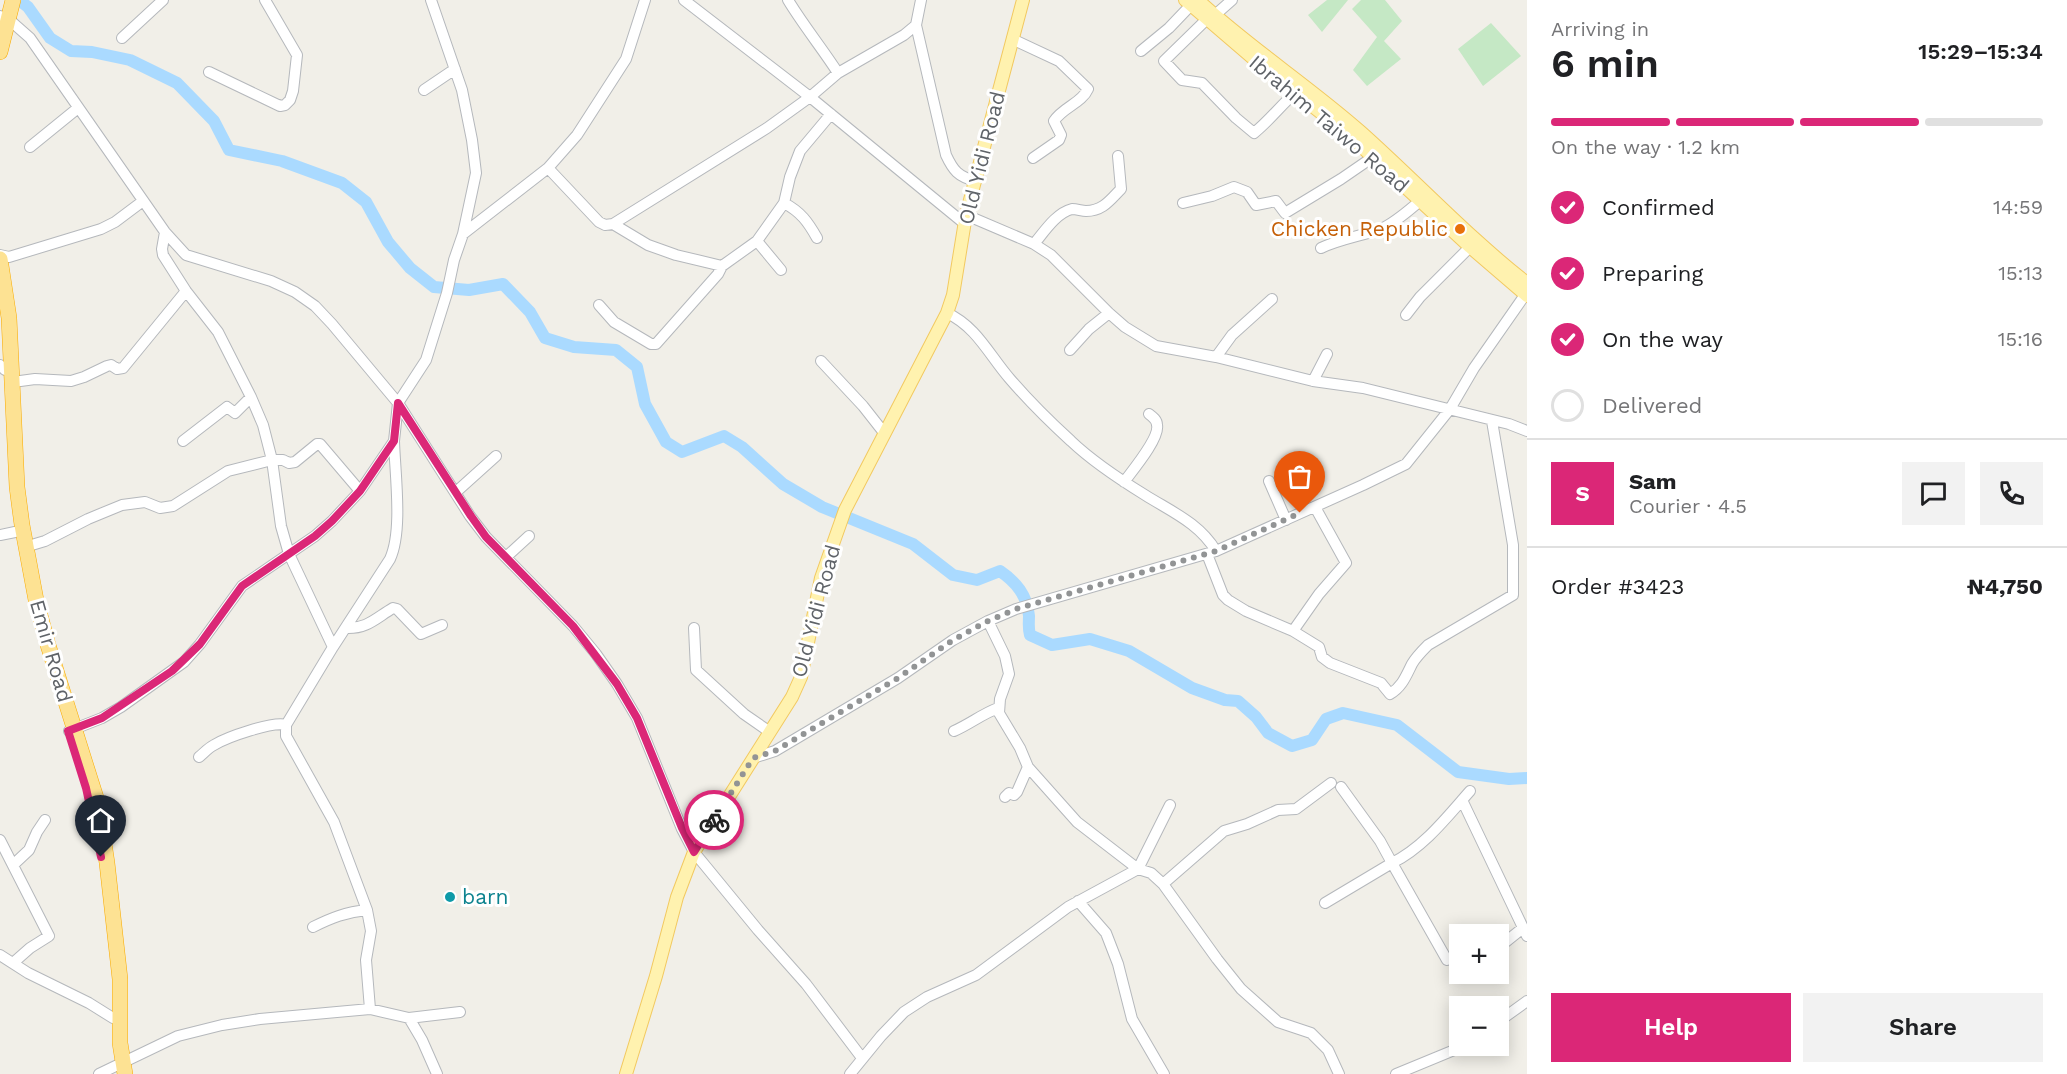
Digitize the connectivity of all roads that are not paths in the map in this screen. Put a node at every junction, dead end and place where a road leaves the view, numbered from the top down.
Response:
1 (4, 0) edge
2 (13, 0) edge
3 (163, 0) edge
4 (269, 0) edge
5 (431, 0) edge
6 (645, 0) edge
7 (684, 0) edge
8 (788, 0) edge
9 (921, 0) edge
10 (1023, 0) edge
11 (1232, 0) edge
12 (1192, 2) edge
13 (2, 16) edge
14 (1211, 17) junction
15 (916, 25) junction
16 (122, 38) dead end
17 (1012, 39) junction
18 (1141, 51) dead end
19 (0, 52) edge
20 (455, 69) junction
21 (209, 72) dead end
22 (838, 73) junction
23 (424, 90) dead end
24 (1296, 92) junction
25 (810, 97) junction
26 (78, 108) junction
27 (831, 114) junction
28 (30, 147) dead end
29 (1118, 156) dead end
30 (1373, 157) junction
31 (1033, 158) dead end
32 (548, 168) junction
33 (976, 181) junction
34 (143, 201) junction
35 (1420, 201) junction
36 (784, 203) junction
37 (1183, 203) dead end
38 (966, 219) junction
39 (613, 224) junction
40 (165, 232) junction
41 (463, 234) junction
42 (817, 238) dead end
43 (757, 241) junction
44 (1034, 244) junction
45 (1470, 247) junction
46 (1321, 248) dead end
47 (0, 257) edge
48 (722, 266) junction
49 (782, 270) dead end
50 (186, 291) junction
51 (1527, 291) edge
52 (1272, 299) dead end
53 (0, 301) edge
54 (599, 305) dead end
55 (947, 313) junction
56 (1109, 313) junction
57 (1406, 315) dead end
58 (1070, 350) dead end
59 (1327, 354) dead end
60 (1216, 357) junction
61 (821, 361) dead end
62 (6, 372) edge
63 (1313, 381) junction
64 (251, 397) junction
65 (398, 403) junction
66 (1450, 409) junction
67 (1149, 414) dead end
68 (1492, 421) junction
69 (1527, 431) edge
70 (885, 435) junction
71 (183, 441) dead end
72 (394, 441) junction
73 (496, 456) dead end
74 (272, 460) junction
75 (1269, 481) dead end
76 (1124, 482) junction
77 (360, 491) junction
78 (456, 492) junction
79 (1315, 507) junction
80 (1286, 520) junction
81 (7, 533) edge
82 (529, 536) dead end
83 (26, 547) junction
84 (1212, 552) junction
85 (289, 554) junction
86 (506, 557) junction
87 (988, 621) junction
88 (442, 625) dead end
89 (346, 628) junction
90 (694, 628) dead end
91 (1293, 631) junction
92 (333, 647) junction
93 (998, 708) junction
94 (286, 725) junction
95 (71, 730) junction
96 (954, 731) dead end
97 (770, 732) junction
98 (199, 757) dead end
99 (753, 758) junction
100 (1028, 766) junction
101 (1005, 797) dead end
102 (1170, 805) dead end
103 (45, 819) dead end
104 (0, 840) edge
105 (694, 852) junction
106 (1392, 863) junction
107 (13, 865) junction
108 (1138, 868) junction
109 (1162, 884) junction
110 (1077, 902) junction
111 (1325, 903) dead end
112 (367, 910) junction
113 (1522, 913) edge
114 (313, 927) dead end
115 (1525, 932) edge
116 (1509, 941) edge
117 (0, 955) edge
118 (1447, 960) dead end
119 (13, 963) junction
120 (1527, 1001) edge
121 (370, 1009) junction
122 (460, 1012) dead end
123 (1509, 1014) edge
124 (116, 1018) junction
125 (410, 1018) junction
126 (1449, 1052) edge
127 (862, 1058) junction
128 (120, 1069) edge
129 (1335, 1073) edge
130 (99, 1074) edge
131 (437, 1074) edge
132 (626, 1074) edge
133 (850, 1074) edge
134 (1164, 1074) edge
135 (1396, 1074) edge

1 - 13 highway
2 - 13 highway
3 - 16 street
4 - 21 street
5 - 20 street
6 - 32 street
7 - 25 street
8 - 22 street
9 - 15 street
10 - 17 main road, Old Yidi Road
11 - 14 street
12 - 14 main road, Ibrahim Taiwo Road
12 - 18 street
13 - 19 highway
13 - 26 street
14 - 24 main road, Ibrahim Taiwo Road
14 - 24 street
14 - 51 main road, Ibrahim Taiwo Road
15 - 22 street
15 - 33 street
17 - 31 street
17 - 33 main road, Old Yidi Road
20 - 23 street
20 - 41 street
22 - 25 street
24 - 30 main road, Ibrahim Taiwo Road
25 - 27 street
25 - 39 street
26 - 28 street
26 - 34 street
27 - 36 street
27 - 38 street
29 - 44 street
30 - 35 main road, Ibrahim Taiwo Road
30 - 37 street
32 - 39 street
32 - 41 street
33 - 38 main road, Old Yidi Road
34 - 40 street
34 - 47 street
35 - 45 main road, Ibrahim Taiwo Road
35 - 46 street
36 - 42 street
36 - 43 street
38 - 44 street
38 - 55 main road, Old Yidi Road
39 - 48 street
40 - 50 street
40 - 65 street
41 - 65 street
43 - 48 street
43 - 49 street
44 - 56 street
45 - 51 main road, Ibrahim Taiwo Road
45 - 57 street
47 - 62 highway, Emir Road
48 - 54 street
50 - 62 street
50 - 64 street
51 - 66 street
52 - 60 street
53 - 62 highway, Emir Road
55 - 70 main road, Old Yidi Road
55 - 76 street
56 - 58 street
56 - 60 street
59 - 63 street
60 - 63 street
61 - 70 street
62 - 81 highway, Emir Road
62 - 83 highway, Emir Road
63 - 66 street
64 - 71 street
64 - 74 street
65 - 72 street
65 - 78 street
66 - 68 street
66 - 79 street
67 - 76 street
68 - 69 street
68 - 91 street
70 - 97 main road, Old Yidi Road
72 - 77 street
72 - 89 street
73 - 78 street
74 - 77 street
74 - 83 street
74 - 85 street
75 - 80 street
76 - 84 street
77 - 85 street
78 - 86 street
79 - 80 street
79 - 91 street
80 - 84 street
81 - 95 highway, Emir Road
82 - 86 street
83 - 95 highway, Emir Road
84 - 87 street
84 - 91 street
85 - 92 street
85 - 95 street
86 - 105 street
87 - 93 street
87 - 99 street
88 - 89 street
89 - 92 street
90 - 97 street
92 - 94 street
93 - 96 street
93 - 100 street
94 - 98 street
94 - 112 street
95 - 124 highway, Emir Road
97 - 99 main road, Old Yidi Road
99 - 105 main road, Old Yidi Road
100 - 101 street
100 - 108 street
102 - 108 street
103 - 107 street
104 - 107 street
105 - 127 street
105 - 132 main road, Old Yidi Road
106 - 109 street
106 - 111 street
106 - 113 street
106 - 118 street
107 - 119 street
108 - 109 street
108 - 110 street
109 - 129 street
110 - 127 street
110 - 134 street
112 - 114 street
112 - 121 street
113 - 115 street
115 - 116 street
117 - 119 street
119 - 124 street
120 - 123 street
121 - 125 street
121 - 128 street
122 - 125 street
124 - 128 highway, Emir Road
125 - 131 street
126 - 135 street
127 - 133 street
128 - 130 street

